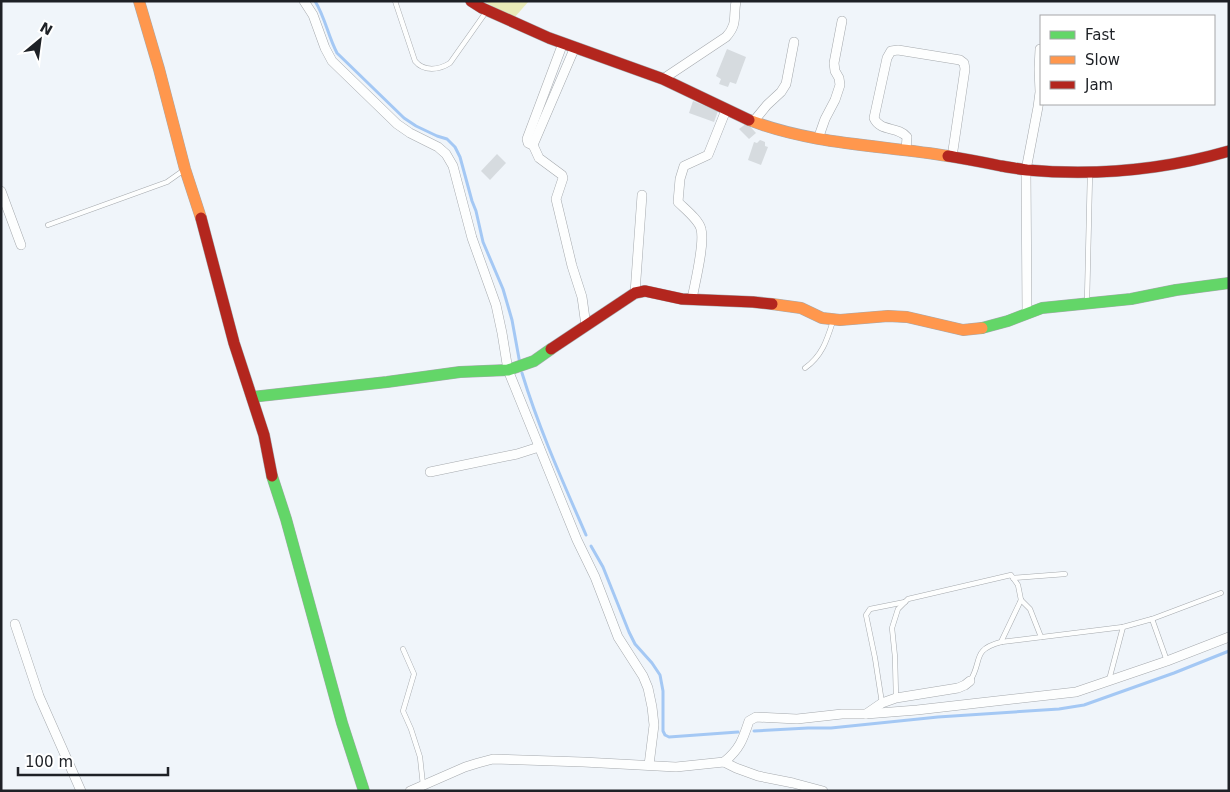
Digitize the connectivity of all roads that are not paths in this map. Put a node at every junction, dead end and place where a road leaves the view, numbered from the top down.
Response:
1 (139, 1) edge
2 (304, 1) edge
3 (395, 1) edge
4 (470, 1) edge
5 (736, 1) edge
6 (487, 11) junction
7 (842, 21) dead end
8 (794, 42) dead end
9 (569, 45) junction
10 (1040, 49) edge
11 (663, 79) junction
12 (726, 110) junction
13 (753, 122) junction
14 (818, 138) junction
15 (906, 150) junction
16 (1229, 151) edge
17 (952, 157) junction
18 (185, 169) junction
19 (1026, 170) junction
20 (1090, 171) junction
21 (1, 191) edge
22 (642, 195) dead end
23 (48, 225) dead end
24 (21, 245) dead end
25 (1229, 283) edge
26 (635, 294) junction
27 (692, 299) junction
28 (1087, 303) junction
29 (1027, 313) junction
30 (834, 320) junction
31 (586, 326) junction
32 (806, 368) dead end
33 (508, 370) junction
34 (252, 397) junction
35 (539, 447) junction
36 (430, 472) dead end
37 (1064, 574) dead end
38 (1013, 578) junction
39 (1221, 593) dead end
40 (1020, 600) junction
41 (905, 602) junction
42 (1152, 619) junction
43 (14, 624) dead end
44 (1123, 627) junction
45 (1041, 637) junction
46 (1229, 637) edge
47 (1001, 642) junction
48 (403, 648) dead end
49 (1167, 661) junction
50 (1108, 681) junction
51 (970, 682) joint
52 (896, 698) junction
53 (882, 703) junction
54 (866, 714) junction
55 (724, 762) junction
56 (649, 765) junction
57 (423, 785) junction
58 (81, 791) edge
59 (364, 791) edge
60 (410, 791) edge
61 (823, 791) edge

1 - 18 street
2 - 33 street
3 - 6 lane
4 - 6 street
5 - 11 street
6 - 9 street
7 - 14 street
8 - 13 street
9 - 11 street
9 - 31 street
10 - 19 street
11 - 12 street
12 - 13 street
12 - 27 street
13 - 14 street
14 - 15 street
15 - 17 street
15 - 17 street
16 - 20 street
17 - 19 street
18 - 23 lane
18 - 34 street
19 - 20 street
19 - 29 street
20 - 28 lane
21 - 24 street
22 - 26 street
25 - 28 street
26 - 27 street
26 - 31 street
27 - 30 street
28 - 29 street
29 - 30 street
30 - 32 lane
31 - 33 street
33 - 34 street
33 - 35 street
34 - 59 street
35 - 36 street
35 - 56 street
37 - 38 lane
38 - 40 lane
38 - 41 lane
39 - 42 lane
40 - 45 lane
40 - 47 lane
41 - 52 lane
41 - 53 lane
42 - 44 lane
42 - 49 lane
43 - 58 street
44 - 45 lane
44 - 50 lane
45 - 47 lane
46 - 49 street
47 - 51 lane
48 - 57 lane
49 - 50 street
50 - 54 street
51 - 52 street
52 - 53 street
53 - 54 street
54 - 55 street
55 - 56 street
55 - 61 street
56 - 57 street
57 - 60 street

